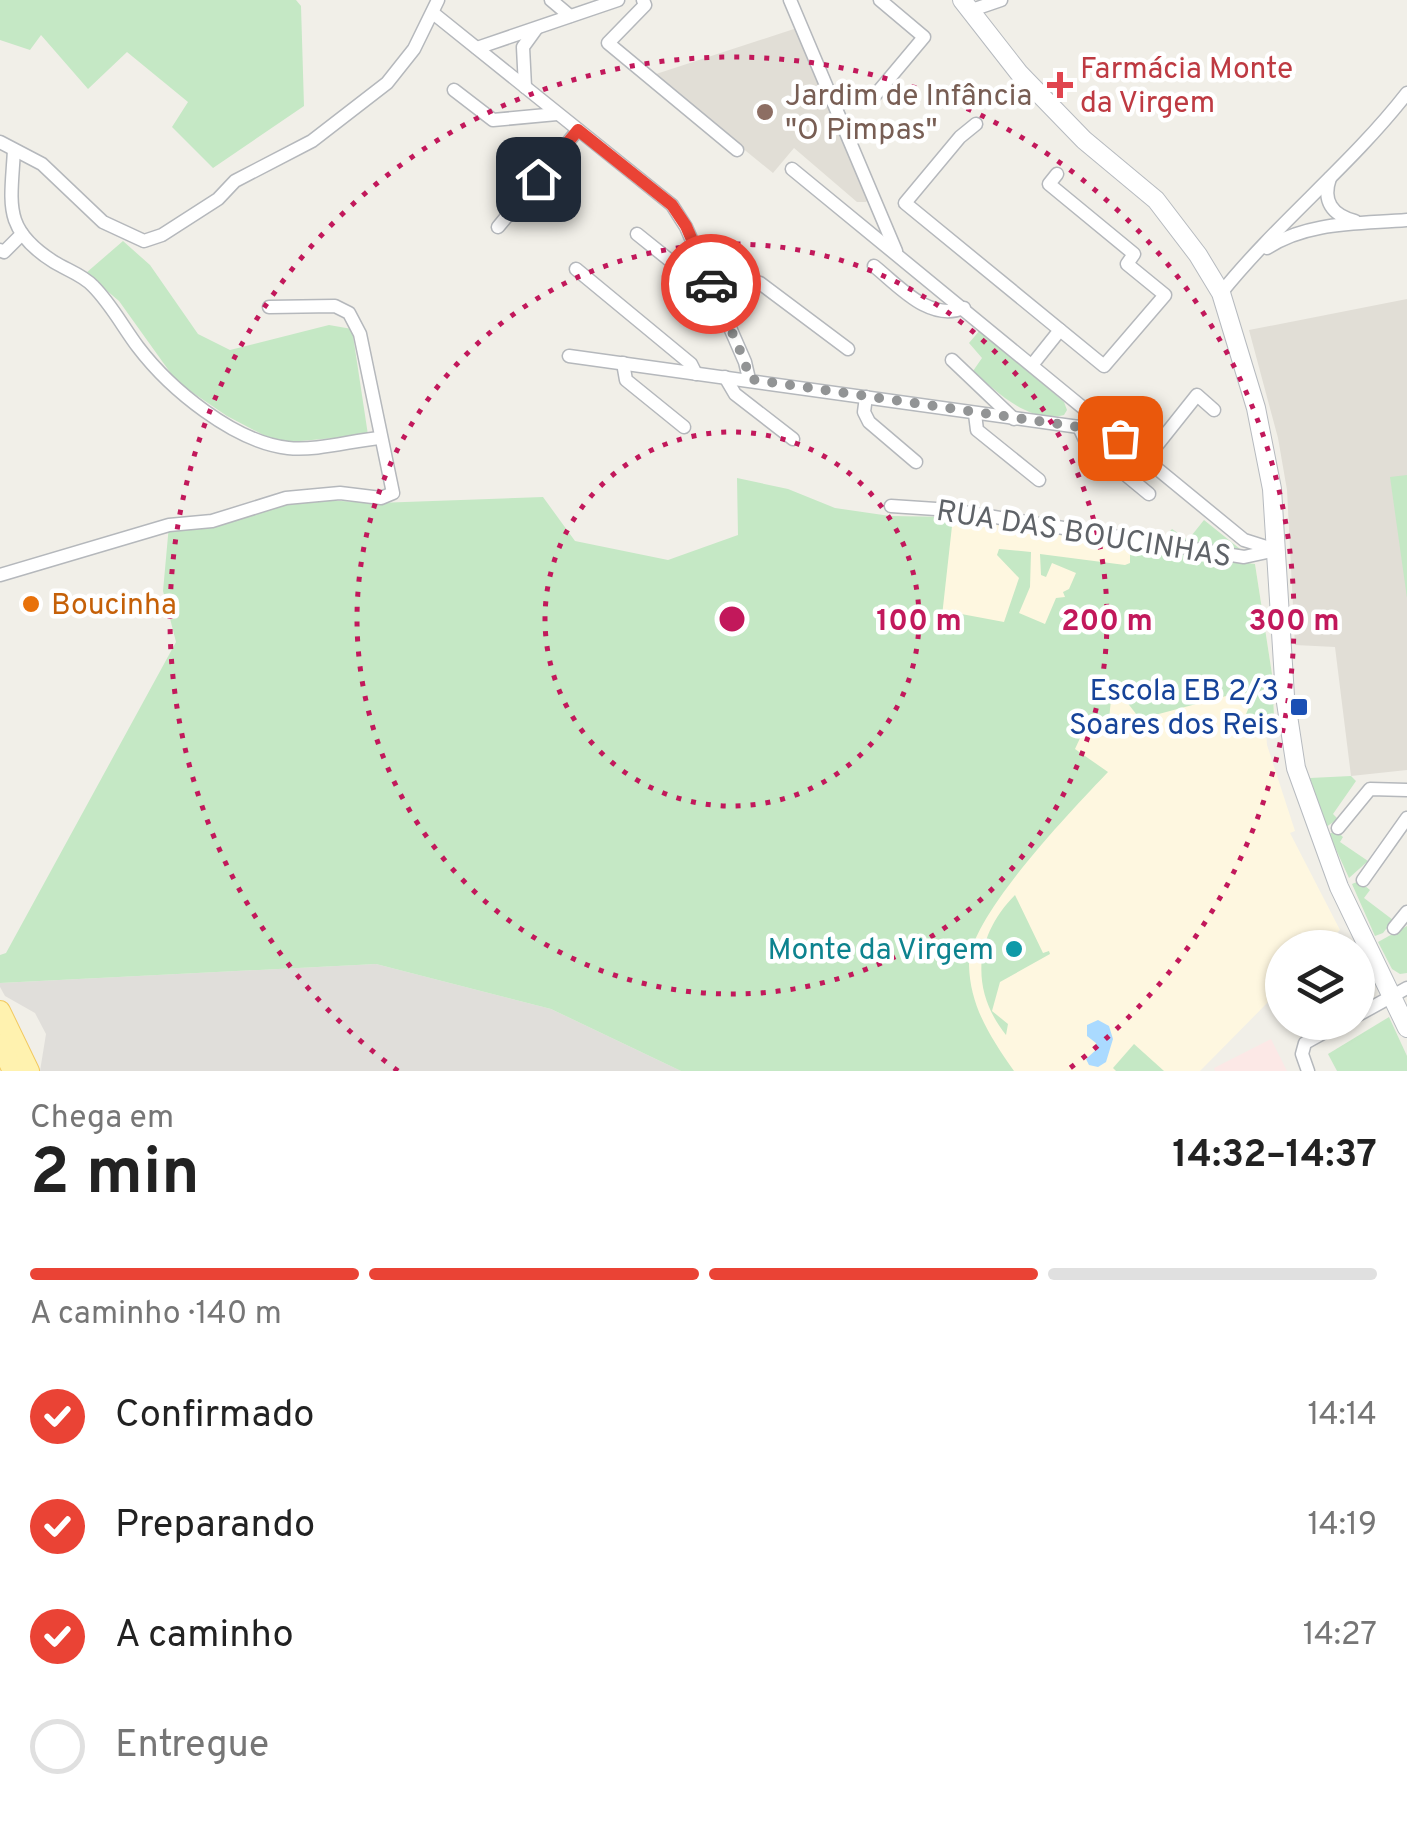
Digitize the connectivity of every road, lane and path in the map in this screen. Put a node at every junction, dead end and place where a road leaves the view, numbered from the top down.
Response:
1 (551, 0) edge
2 (618, 0) edge
3 (643, 0) edge
4 (790, 0) edge
5 (880, 0) edge
6 (1001, 0) edge
7 (966, 5) edge
8 (436, 6) edge
9 (570, 16) junction
10 (536, 28) junction
11 (476, 48) junction
12 (525, 87) junction
13 (454, 90) dead end
14 (1407, 93) edge
15 (872, 99) dead end
16 (556, 114) junction
17 (976, 124) dead end
18 (578, 130) junction
19 (0, 142) edge
20 (14, 150) junction
21 (737, 150) dead end
22 (792, 169) dead end
23 (1057, 174) dead end
24 (1330, 176) junction
25 (1407, 220) edge
26 (1364, 224) junction
27 (498, 228) dead end
28 (22, 234) junction
29 (636, 234) dead end
30 (0, 250) edge
31 (897, 253) junction
32 (1252, 258) junction
33 (874, 266) dead end
34 (576, 268) dead end
35 (708, 278) junction
36 (1221, 293) junction
37 (270, 307) dead end
38 (964, 308) junction
39 (1060, 330) junction
40 (848, 348) dead end
41 (569, 356) dead end
42 (952, 360) dead end
43 (622, 363) junction
44 (1032, 365) junction
45 (696, 374) junction
46 (725, 377) junction
47 (749, 379) junction
48 (866, 397) junction
49 (1214, 410) dead end
50 (975, 414) junction
51 (1094, 418) junction
52 (1014, 419) junction
53 (684, 427) dead end
54 (1079, 427) junction
55 (379, 438) junction
56 (793, 439) dead end
57 (1146, 460) junction
58 (916, 462) dead end
59 (1038, 480) dead end
60 (1148, 494) dead end
61 (891, 506) dead end
62 (1276, 550) junction
63 (0, 575) edge
64 (1407, 790) edge
65 (1407, 818) edge
66 (1338, 828) dead end
67 (1363, 880) dead end
68 (1407, 912) edge
69 (1394, 928) dead end
70 (1399, 992) edge
71 (1375, 1006) edge
72 (0, 1011) edge
73 (1407, 1028) edge
74 (1311, 1040) edge
75 (0, 1044) edge
76 (13, 1071) edge
77 (28, 1071) edge
78 (1308, 1071) edge

1 - 9 street
2 - 9 street
3 - 21 street
4 - 31 street
5 - 15 street
6 - 7 street
7 - 36 main road
8 - 11 street
8 - 20 street
9 - 10 street
10 - 11 street
10 - 12 street
11 - 12 street
12 - 16 street
13 - 16 street
14 - 24 street
16 - 18 street
17 - 39 street
18 - 27 street
18 - 35 street
19 - 20 street
20 - 28 street
22 - 31 street
23 - 39 street
24 - 26 street
24 - 32 street
25 - 26 street
26 - 32 street
28 - 30 street
28 - 55 street
29 - 35 street
31 - 38 street
32 - 36 street
33 - 38 street
34 - 45 street
35 - 40 street
35 - 47 street
36 - 62 main road
37 - 55 street
38 - 44 street
39 - 44 street
41 - 43 street
42 - 52 street
43 - 45 street
43 - 53 street
44 - 51 street
45 - 46 street
46 - 47 street
46 - 56 street
47 - 48 street
48 - 50 street
48 - 58 street
49 - 57 street
50 - 52 street
50 - 59 street
51 - 54 street
51 - 57 street
52 - 54 street
54 - 60 street
55 - 63 street
57 - 62 street
61 - 62 street, RUA DAS BOUCINHAS
62 - 70 main road
64 - 66 street
65 - 67 street
68 - 69 street
70 - 71 street
70 - 73 main road
72 - 77 main road
74 - 78 street
75 - 76 main road

